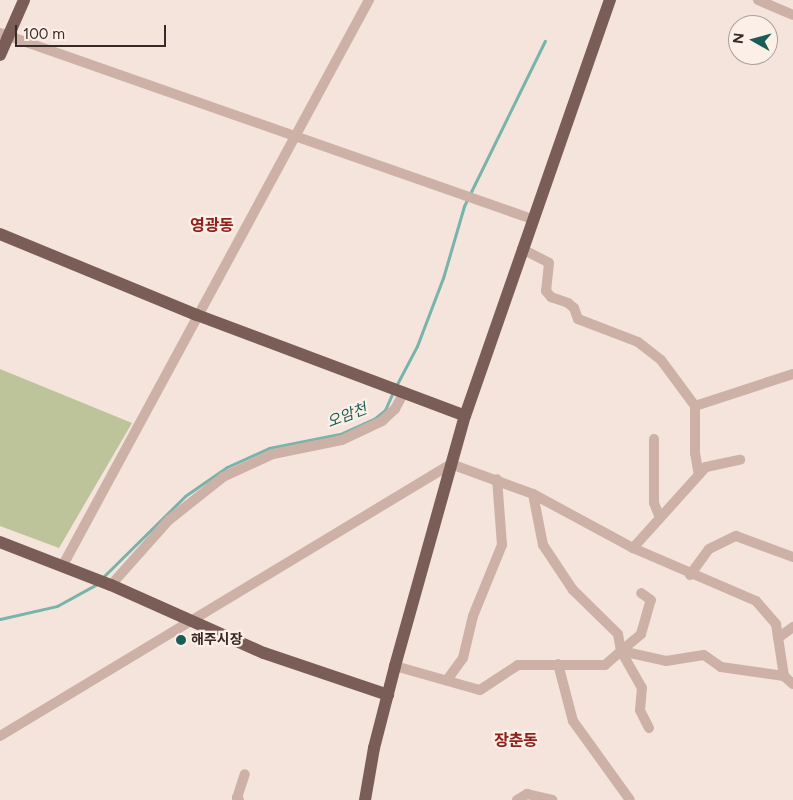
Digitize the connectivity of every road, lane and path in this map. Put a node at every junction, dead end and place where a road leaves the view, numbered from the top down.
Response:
1 (24, 0) edge
2 (369, 0) edge
3 (610, 0) edge
4 (758, 0) edge
5 (781, 4) edge
6 (793, 15) edge
7 (4, 34) edge
8 (0, 55) edge
9 (297, 136) junction
10 (532, 219) junction
11 (0, 234) edge
12 (522, 249) junction
13 (197, 315) junction
14 (793, 374) edge
15 (403, 394) junction
16 (695, 406) junction
17 (465, 416) junction
18 (654, 439) dead end
19 (740, 460) dead end
20 (451, 464) junction
21 (699, 475) junction
22 (497, 479) junction
23 (533, 494) junction
24 (660, 518) junction
25 (0, 542) edge
26 (633, 548) junction
27 (793, 557) edge
28 (63, 565) junction
29 (690, 574) junction
30 (111, 585) junction
31 (641, 593) dead end
32 (193, 620) junction
33 (793, 627) edge
34 (778, 638) junction
35 (621, 651) junction
36 (558, 664) junction
37 (395, 666) junction
38 (784, 676) junction
39 (447, 680) junction
40 (793, 684) edge
41 (388, 696) junction
42 (649, 728) dead end
43 (0, 736) edge
44 (245, 774) dead end
45 (239, 800) edge
46 (365, 800) edge
47 (517, 800) edge
48 (552, 800) edge
49 (630, 800) edge

1 - 7 main road
2 - 9 street
3 - 10 main road
4 - 5 street
5 - 6 street
7 - 8 main road
7 - 9 street
9 - 10 street
9 - 13 street
10 - 12 main road
11 - 13 main road
12 - 16 street
12 - 17 main road
13 - 15 main road
13 - 28 street
14 - 16 street
15 - 17 main road
15 - 30 street
16 - 21 street
17 - 20 main road
18 - 24 street
19 - 21 street
20 - 22 street
20 - 32 street
20 - 37 main road
21 - 24 street
22 - 23 street
22 - 39 street
23 - 26 street
23 - 35 street
24 - 26 street
25 - 28 main road
26 - 29 street
27 - 29 street
28 - 30 main road
29 - 34 street
30 - 32 main road
31 - 35 street
32 - 41 main road
32 - 43 street
33 - 34 street
34 - 38 street
35 - 36 street
35 - 38 street
35 - 42 street
36 - 39 street
36 - 49 street
37 - 39 street
37 - 41 main road
38 - 40 street
41 - 46 main road
44 - 45 street
47 - 48 street

